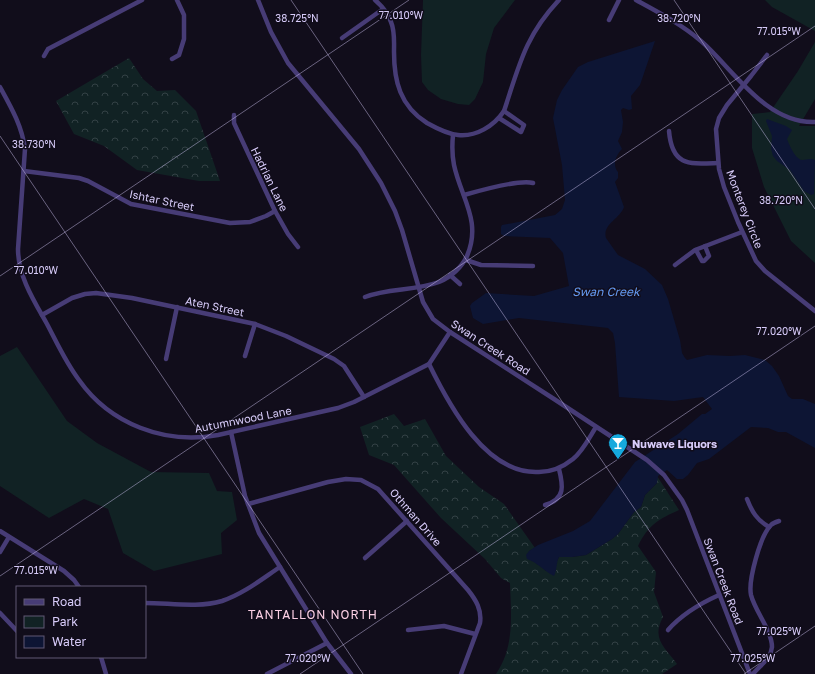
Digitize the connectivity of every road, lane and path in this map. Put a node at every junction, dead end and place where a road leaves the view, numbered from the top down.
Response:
1 (142, 0) edge
2 (177, 0) edge
3 (258, 0) edge
4 (375, 0) edge
5 (559, 0) edge
6 (619, 0) edge
7 (636, 0) edge
8 (384, 9) junction
9 (609, 20) dead end
10 (342, 38) dead end
11 (767, 55) dead end
12 (44, 56) dead end
13 (172, 59) dead end
14 (744, 85) junction
15 (0, 87) edge
16 (504, 111) junction
17 (234, 115) dead end
18 (499, 118) junction
19 (815, 122) edge
20 (669, 131) dead end
21 (453, 135) junction
22 (718, 163) junction
23 (24, 171) junction
24 (533, 182) dead end
25 (464, 195) junction
26 (275, 211) junction
27 (742, 232) junction
28 (705, 246) junction
29 (298, 247) dead end
30 (696, 250) junction
31 (466, 260) junction
32 (675, 264) dead end
33 (533, 266) dead end
34 (450, 275) junction
35 (460, 284) dead end
36 (418, 286) junction
37 (365, 297) dead end
38 (177, 307) junction
39 (815, 311) edge
40 (42, 315) junction
41 (255, 324) junction
42 (450, 332) junction
43 (245, 356) dead end
44 (166, 359) dead end
45 (429, 364) junction
46 (364, 397) junction
47 (596, 427) junction
48 (231, 432) junction
49 (559, 468) junction
50 (747, 499) dead end
51 (248, 504) junction
52 (546, 505) dead end
53 (407, 521) junction
54 (779, 521) dead end
55 (770, 527) junction
56 (0, 531) edge
57 (9, 537) junction
58 (0, 552) edge
59 (365, 558) dead end
60 (280, 567) junction
61 (78, 586) edge
62 (719, 595) junction
63 (146, 603) edge
64 (0, 613) edge
65 (16, 630) edge
66 (408, 630) dead end
67 (668, 630) dead end
68 (475, 634) junction
69 (327, 643) junction
70 (101, 658) edge
71 (106, 674) edge
72 (269, 674) edge
73 (351, 674) edge
74 (461, 674) edge
75 (752, 674) edge

1 - 12 street
2 - 13 street
3 - 36 street, Swan Creek Road
4 - 8 street
5 - 16 street
6 - 9 street
7 - 14 street
8 - 10 street
8 - 21 street
11 - 14 street, Monterey Circle
14 - 19 street
14 - 22 street, Monterey Circle
15 - 23 street, Autumnwood Lane
16 - 18 street
16 - 18 street
17 - 26 street, Hadrian Lane
18 - 21 street
20 - 22 street
21 - 25 street
22 - 27 street, Monterey Circle
23 - 26 street, Ishtar Street
23 - 40 street, Autumnwood Lane
24 - 25 street
25 - 31 street
26 - 29 street, Hadrian Lane
27 - 28 street
27 - 39 street, Monterey Circle
28 - 30 street
28 - 30 street
30 - 32 street
31 - 33 street
31 - 34 street
34 - 35 street
34 - 36 street
36 - 37 street
36 - 42 street, Swan Creek Road
38 - 40 street, Aten Street
38 - 41 street, Aten Street
38 - 44 street
40 - 48 street, Autumnwood Lane
41 - 43 street
41 - 46 street, Aten Street
42 - 45 street, Autumnwood Lane
42 - 47 street, Swan Creek Road
45 - 46 street, Autumnwood Lane
45 - 49 street
46 - 48 street, Autumnwood Lane
47 - 49 street
47 - 62 street, Swan Creek Road
48 - 51 street
49 - 52 street
50 - 55 street
51 - 53 street, Othman Drive
51 - 60 street
53 - 59 street
53 - 68 street, Othman Drive
54 - 55 street
55 - 75 street
56 - 57 street
57 - 58 street
57 - 61 street
60 - 63 street
60 - 69 street
62 - 67 street
62 - 75 street, Swan Creek Road
64 - 65 street
66 - 68 street
68 - 74 street, Othman Drive
69 - 72 street
69 - 73 street
70 - 71 street

